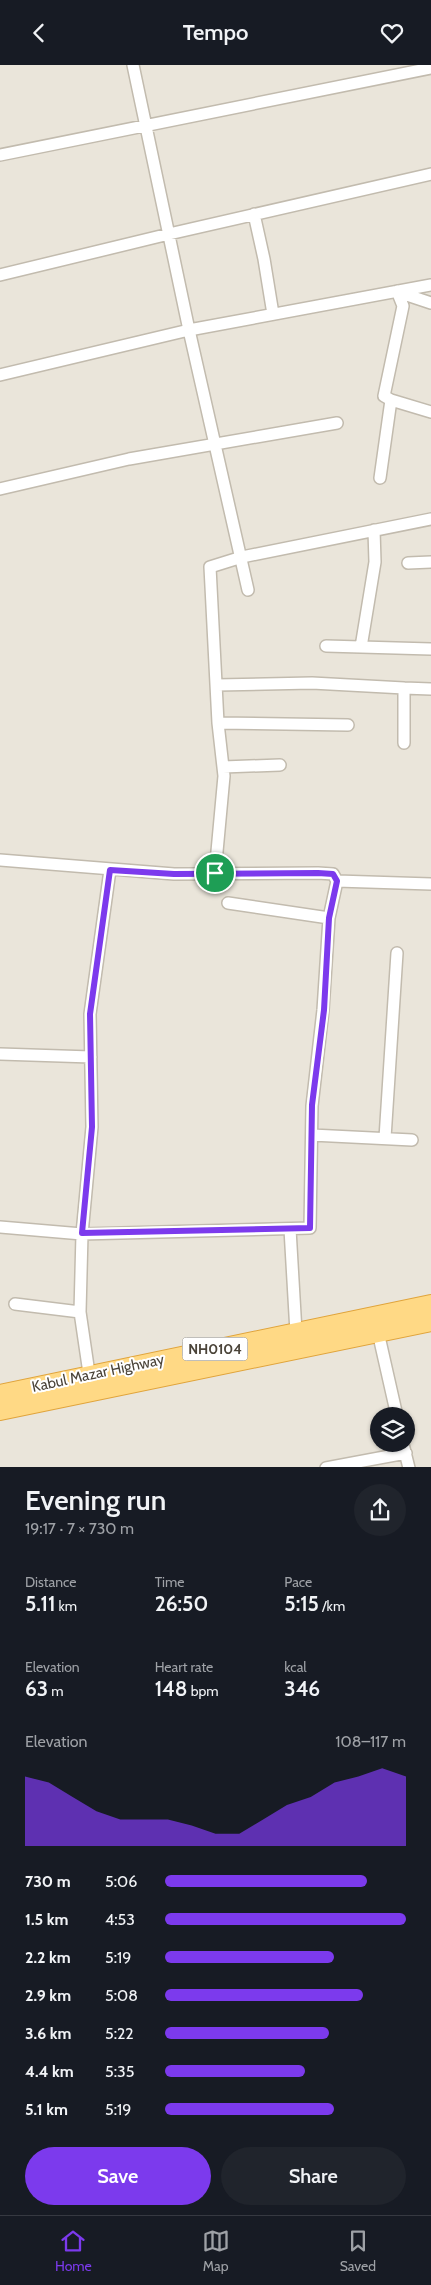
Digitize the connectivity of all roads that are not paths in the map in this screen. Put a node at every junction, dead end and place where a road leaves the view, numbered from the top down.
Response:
1 (134, 65) edge
2 (388, 65) edge
3 (431, 68) edge
4 (384, 78) junction
5 (146, 125) junction
6 (0, 155) edge
7 (431, 175) edge
8 (254, 214) junction
9 (169, 234) junction
10 (0, 275) edge
11 (431, 285) edge
12 (396, 291) junction
13 (431, 303) edge
14 (272, 314) junction
15 (189, 330) junction
16 (0, 375) edge
17 (391, 400) junction
18 (431, 412) edge
19 (337, 423) dead end
20 (216, 444) junction
21 (380, 478) dead end
22 (0, 489) edge
23 (431, 519) edge
24 (374, 530) junction
25 (242, 557) junction
26 (431, 562) edge
27 (408, 563) dead end
28 (248, 590) dead end
29 (326, 646) dead end
30 (361, 647) junction
31 (431, 649) edge
32 (218, 685) junction
33 (404, 687) junction
34 (431, 689) edge
35 (218, 723) junction
36 (348, 725) dead end
37 (404, 743) dead end
38 (280, 765) dead end
39 (223, 767) junction
40 (0, 860) edge
41 (110, 870) junction
42 (215, 873) junction
43 (337, 881) junction
44 (431, 884) edge
45 (228, 903) dead end
46 (329, 918) junction
47 (397, 953) dead end
48 (0, 1054) edge
49 (91, 1057) junction
50 (312, 1135) junction
51 (385, 1138) junction
52 (412, 1141) dead end
53 (0, 1227) edge
54 (290, 1229) junction
55 (82, 1233) junction
56 (15, 1304) dead end
57 (431, 1304) edge
58 (80, 1312) junction
59 (431, 1321) edge
60 (296, 1331) junction
61 (378, 1332) junction
62 (91, 1384) junction
63 (0, 1394) edge
64 (395, 1407) edge
65 (0, 1411) edge
66 (391, 1452) edge
67 (405, 1452) edge
68 (326, 1467) edge
69 (409, 1467) edge

1 - 5 street
2 - 4 street
3 - 4 street
4 - 5 street
5 - 6 street
5 - 9 street
7 - 8 street
8 - 9 street
8 - 14 street
9 - 10 street
9 - 15 street
11 - 12 street
12 - 13 street
12 - 14 street
12 - 17 street
14 - 15 street
15 - 16 street
15 - 20 street
17 - 18 street
17 - 21 street
19 - 20 street
20 - 22 street
20 - 25 street
23 - 24 street
24 - 25 street
24 - 30 street
25 - 28 street
25 - 32 street
26 - 27 street
29 - 30 street
30 - 31 street
32 - 33 street
32 - 35 street
33 - 34 street
33 - 37 street
35 - 36 street
35 - 39 street
38 - 39 street
39 - 42 street
40 - 41 street
41 - 42 street
41 - 49 street
42 - 43 street
43 - 44 street
43 - 46 street
45 - 46 street
46 - 50 street
47 - 51 street
48 - 49 street
49 - 55 street
50 - 51 street
50 - 54 street
51 - 52 street
53 - 55 street
54 - 55 street
54 - 60 street
55 - 58 street
56 - 58 street
57 - 60 highway, Kabul Mazar Highway / NH0104
58 - 62 street
59 - 61 highway, Kabul Mazar Highway / NH0104
60 - 62 highway, Kabul Mazar Highway / NH0104
61 - 62 highway, Kabul Mazar Highway / NH0104
61 - 64 street
62 - 63 highway, Kabul Mazar Highway / NH0104
62 - 65 highway, Kabul Mazar Highway / NH0104
66 - 68 street
67 - 69 street

